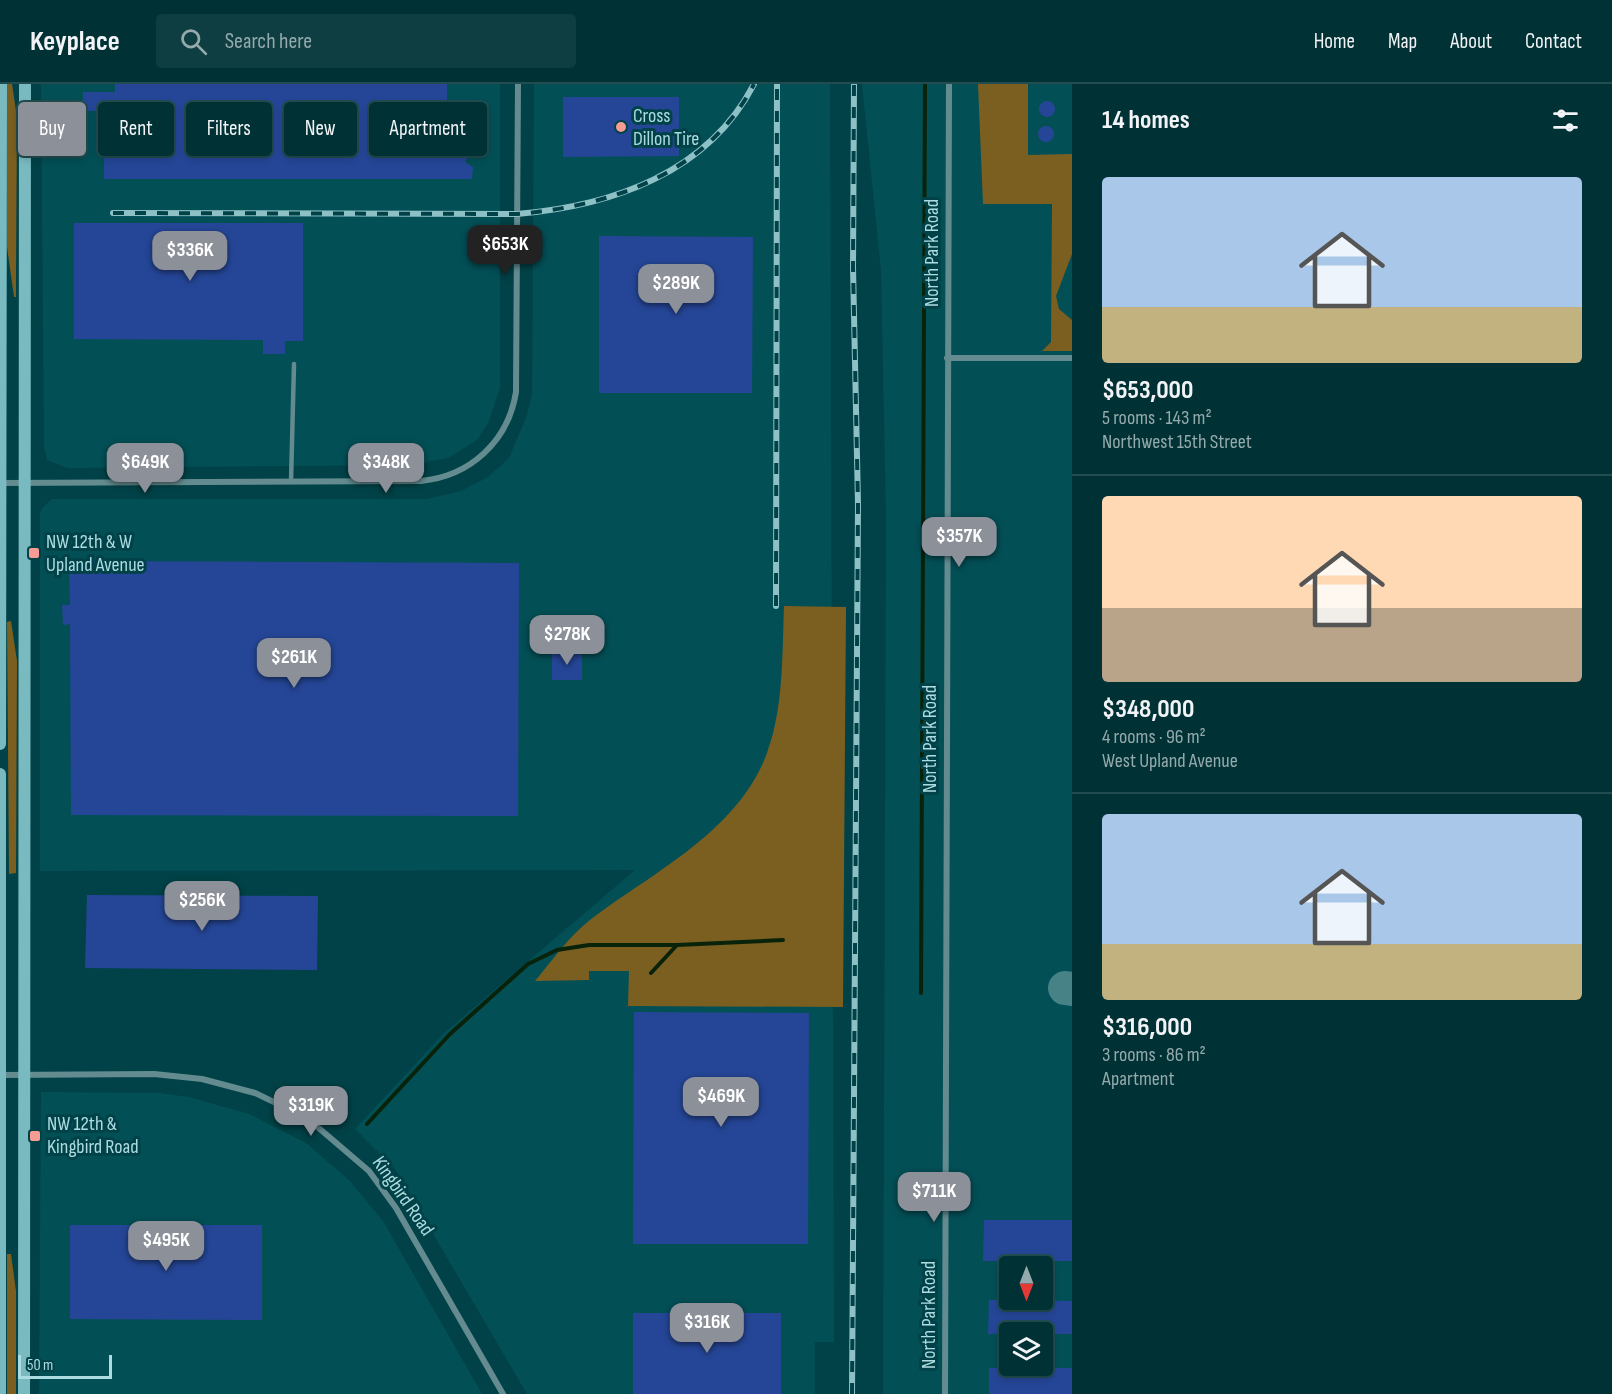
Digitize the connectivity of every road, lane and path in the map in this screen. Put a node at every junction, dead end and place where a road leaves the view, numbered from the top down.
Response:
1 (1, 84) edge
2 (25, 84) edge
3 (518, 84) edge
4 (949, 84) edge
5 (947, 358) junction
6 (1072, 358) edge
7 (294, 364) dead end
8 (24, 482) junction
9 (291, 482) junction
10 (1, 483) edge
11 (0, 744) edge
12 (0, 774) edge
13 (0, 1075) edge
14 (24, 1075) junction
15 (0, 1394) edge
16 (24, 1394) edge
17 (502, 1394) edge
18 (945, 1394) edge

1 - 10 main road
2 - 8 main road
3 - 9 street
4 - 5 street, North Park Road
5 - 6 street
5 - 18 street, North Park Road
7 - 9 lane
8 - 9 street
8 - 10 street
8 - 14 main road
10 - 11 main road
12 - 13 main road
13 - 14 street, Kingbird Road
13 - 15 main road
14 - 16 main road
14 - 17 street, Kingbird Road

